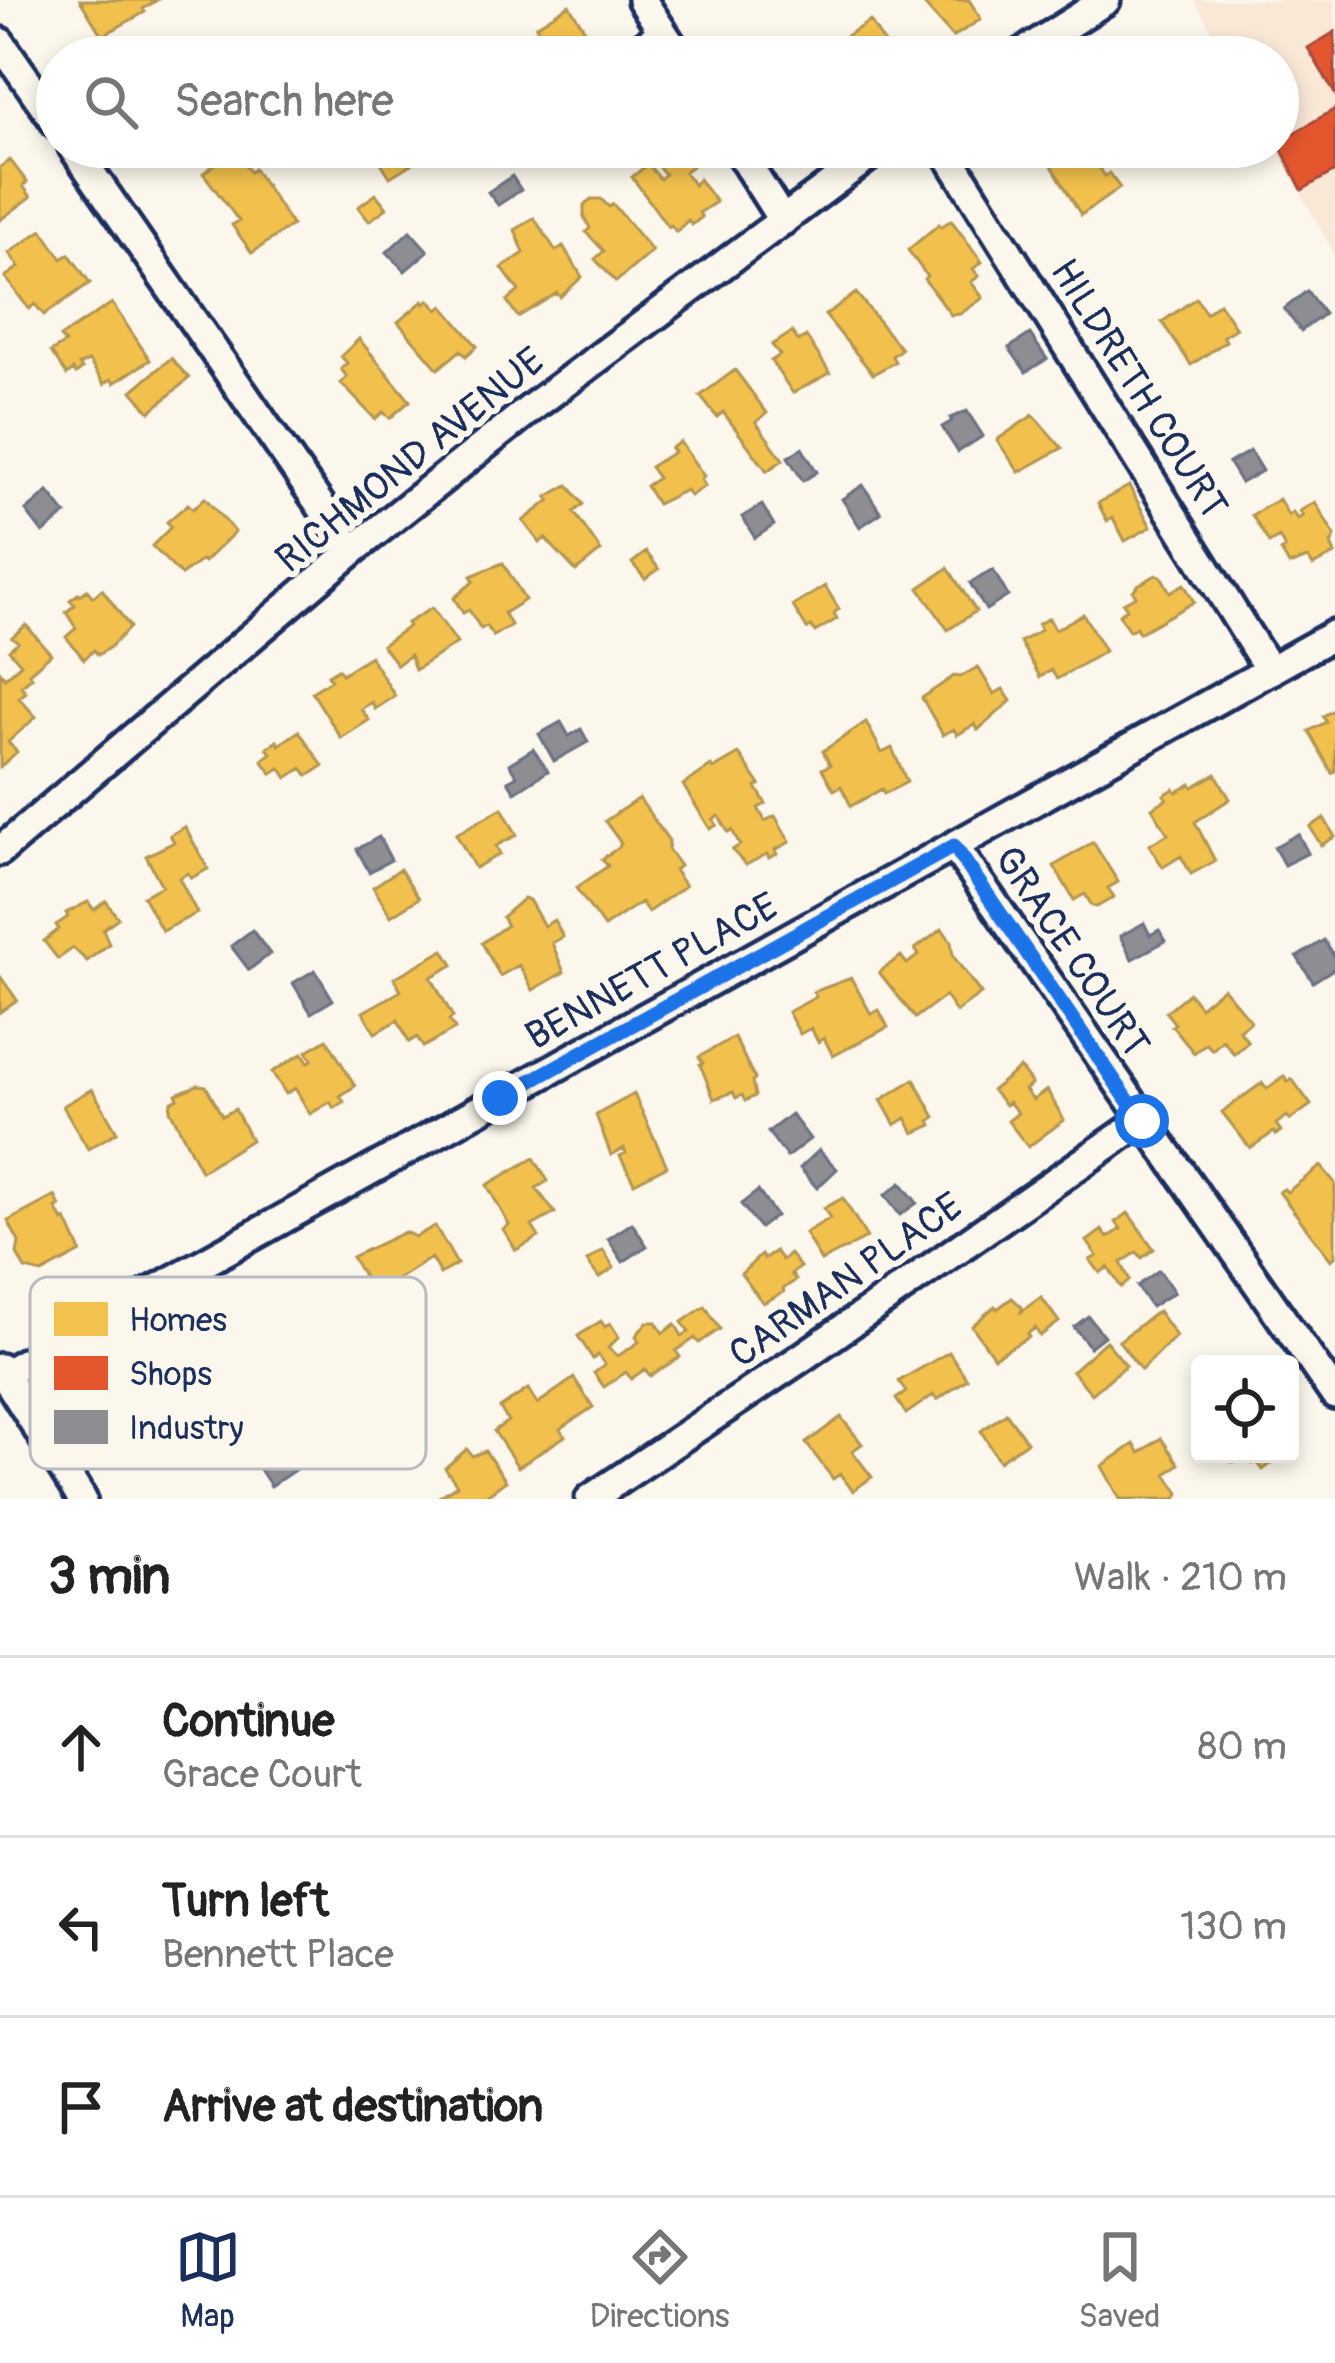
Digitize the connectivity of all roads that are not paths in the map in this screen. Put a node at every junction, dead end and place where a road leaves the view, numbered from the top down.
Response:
1 (643, 0) edge
2 (1106, 0) edge
3 (660, 27) junction
4 (646, 36) edge
5 (666, 36) edge
6 (1049, 36) edge
7 (0, 42) edge
8 (36, 94) edge
9 (88, 168) edge
10 (750, 168) edge
11 (853, 168) edge
12 (956, 168) edge
13 (783, 220) junction
14 (352, 551) junction
15 (1335, 634) edge
16 (1270, 671) junction
17 (954, 846) junction
18 (0, 851) edge
19 (1142, 1121) junction
20 (172, 1277) edge
21 (30, 1356) edge
22 (2, 1371) edge
23 (1335, 1395) edge
24 (30, 1416) edge
25 (63, 1469) edge
26 (82, 1499) edge
27 (590, 1499) edge

1 - 3 street
2 - 6 street
3 - 4 lane
3 - 5 street
7 - 8 street
9 - 14 street
10 - 13 street
11 - 13 street, RICHMOND AVENUE
12 - 16 street, HILDRETH COURT
13 - 14 street, RICHMOND AVENUE
14 - 18 street, RICHMOND AVENUE
15 - 16 street, BENNETT PLACE
16 - 17 street, BENNETT PLACE
17 - 19 street, GRACE COURT
17 - 20 street, BENNETT PLACE
19 - 23 street, GRACE COURT
19 - 27 street, CARMAN PLACE
21 - 22 street, BENNETT PLACE
22 - 24 street
25 - 26 street

